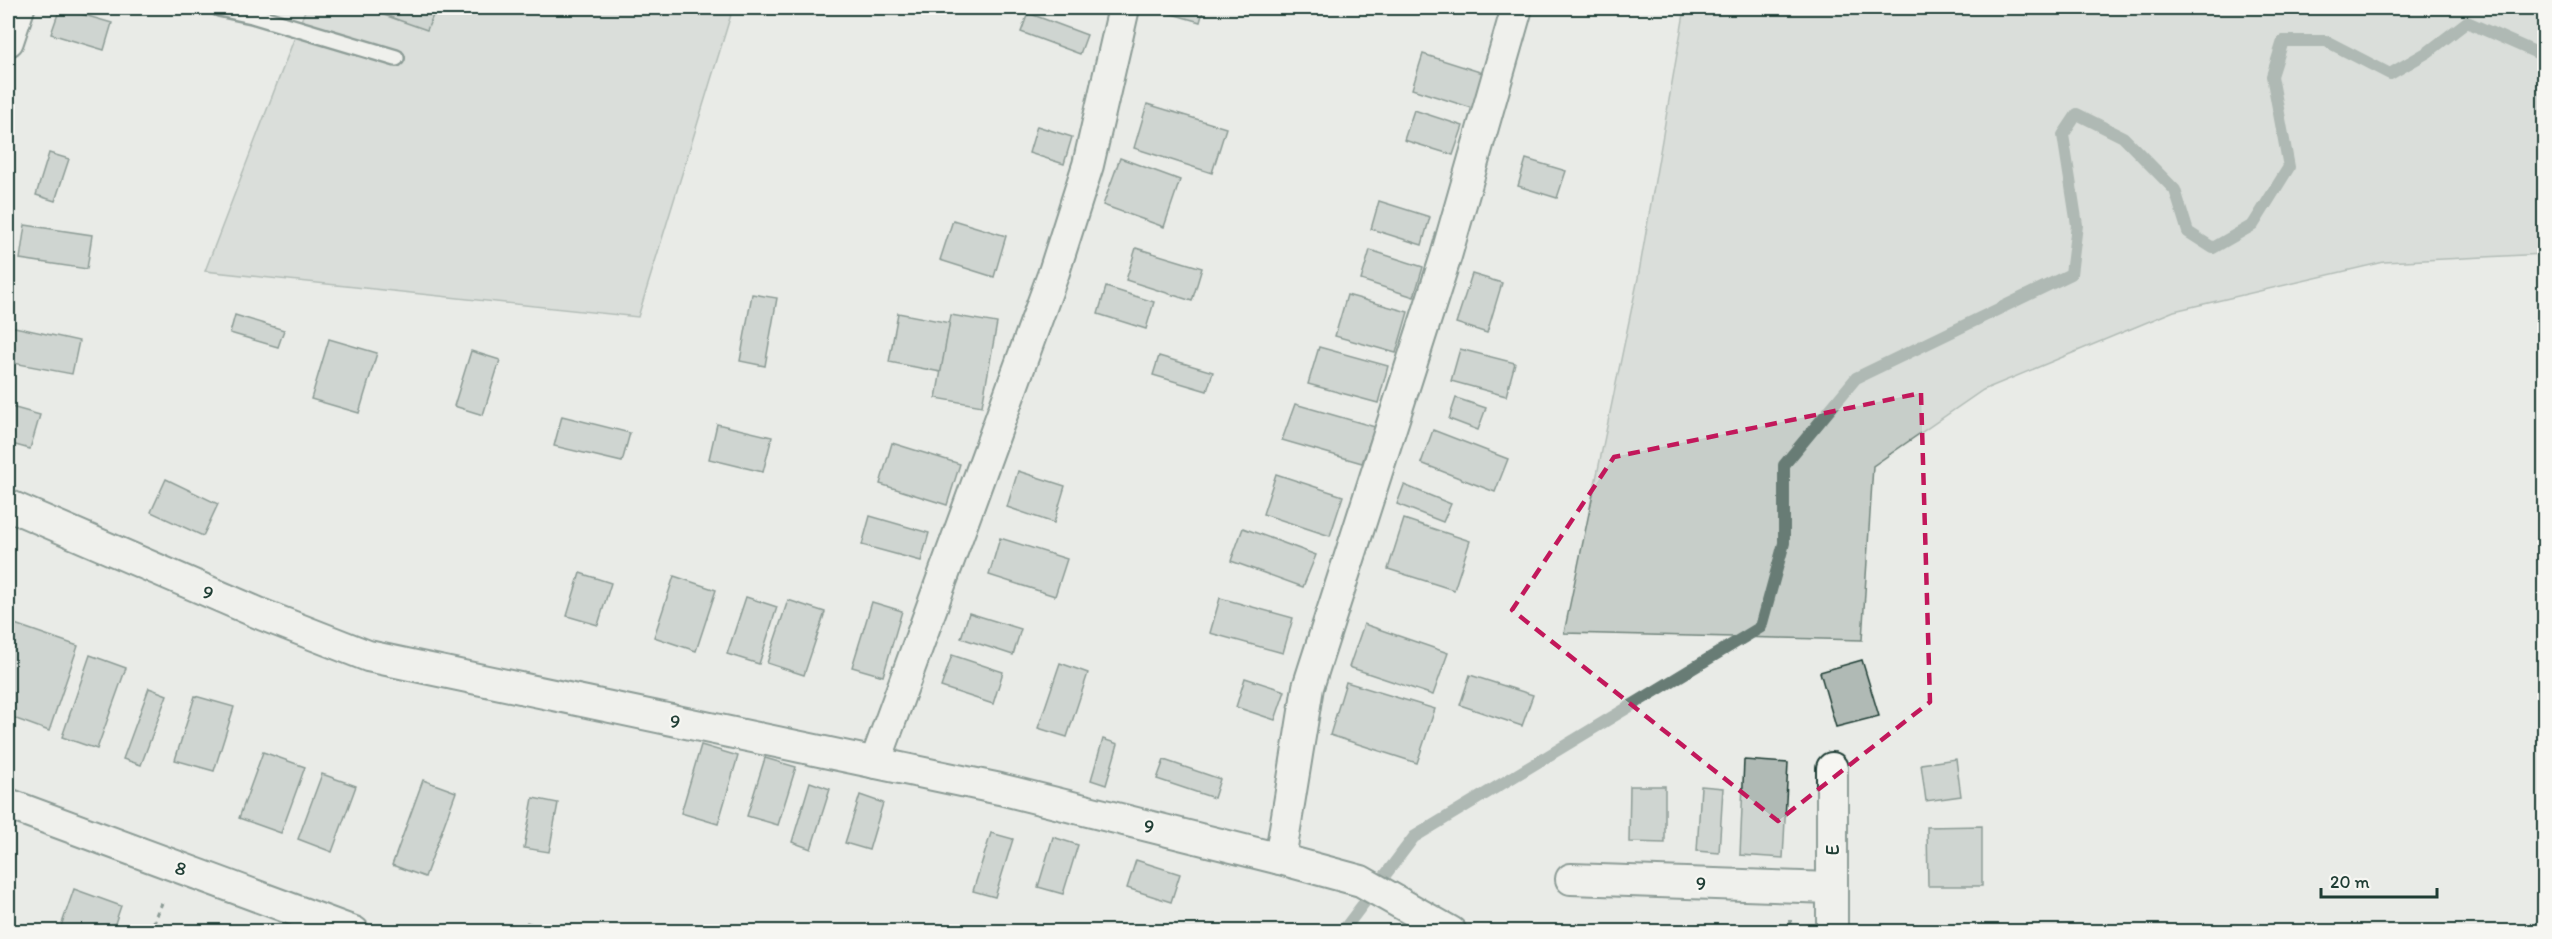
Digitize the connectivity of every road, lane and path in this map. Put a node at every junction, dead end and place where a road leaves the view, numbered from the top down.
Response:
1 (19, 8) edge
2 (219, 8) edge
3 (1124, 8) edge
4 (1517, 8) edge
5 (8, 41) edge
6 (396, 58) dead end
7 (8, 505) edge
8 (875, 763) junction
9 (1832, 768) dead end
10 (8, 804) edge
11 (1280, 859) junction
12 (1571, 879) dead end
13 (1832, 888) junction
14 (354, 932) edge
15 (1451, 932) edge
16 (1832, 932) edge

1 - 5 street
2 - 6 lane
3 - 8 street
4 - 11 street
7 - 8 street, 9
8 - 11 street, 9
9 - 13 street, E
10 - 14 street, 8
11 - 15 street, 9
12 - 13 street, 9
13 - 16 street, E

